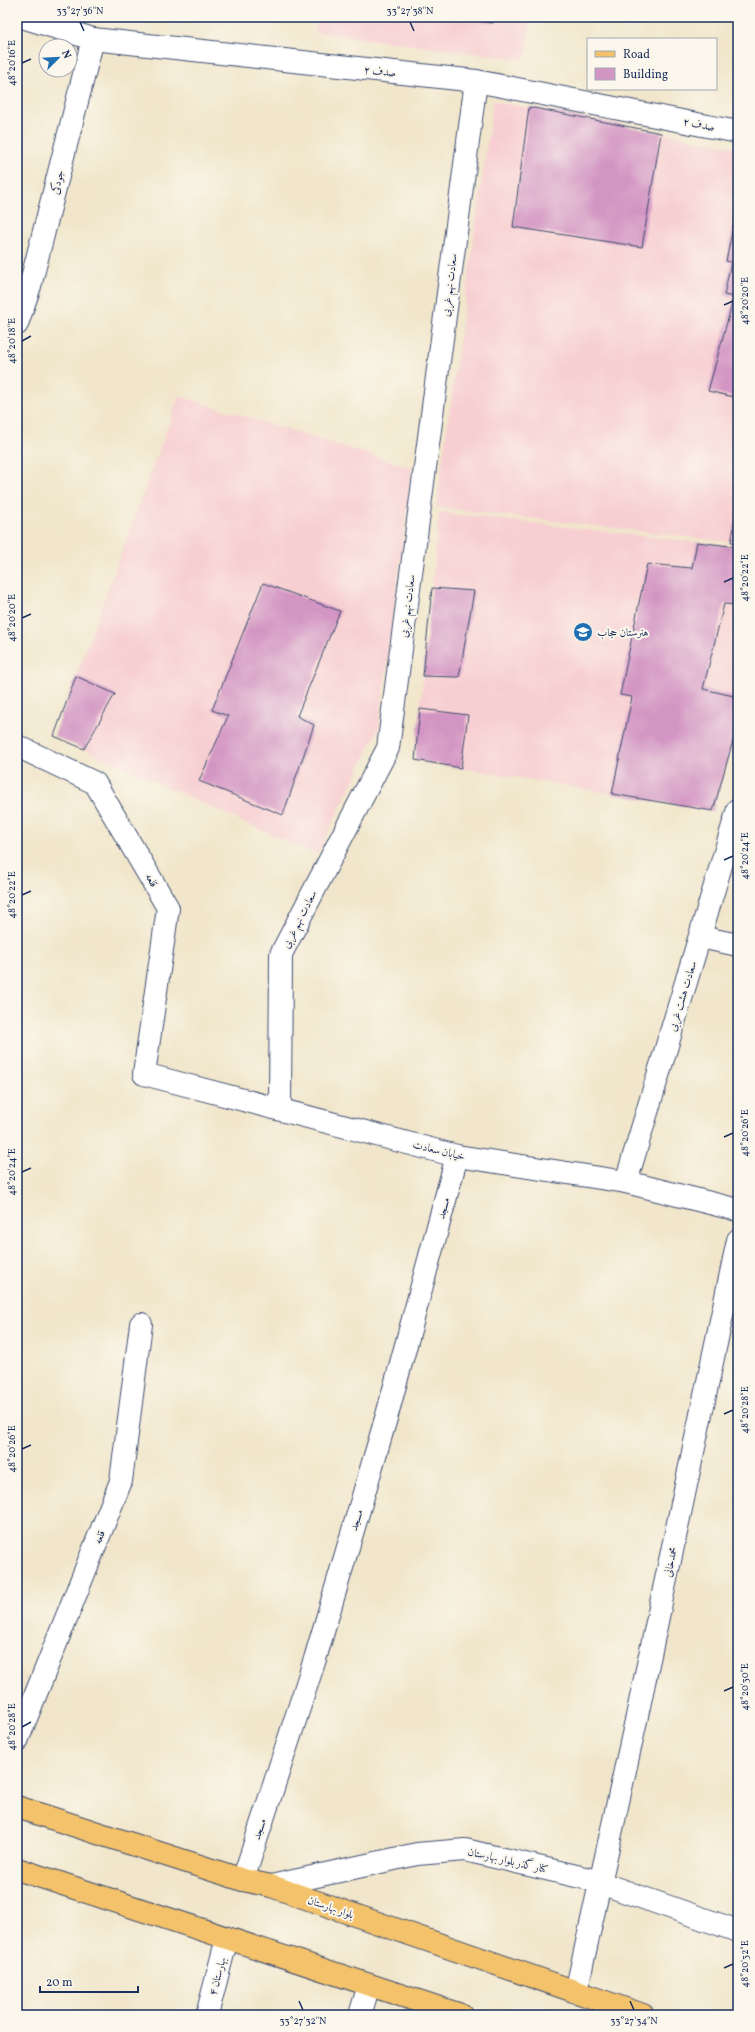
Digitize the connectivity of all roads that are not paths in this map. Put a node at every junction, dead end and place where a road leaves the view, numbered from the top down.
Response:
1 (22, 17) edge
2 (93, 39) junction
3 (476, 81) junction
4 (738, 132) edge
5 (17, 324) edge
6 (17, 746) edge
7 (738, 809) edge
8 (700, 937) junction
9 (738, 945) edge
10 (144, 1074) joint
11 (280, 1109) junction
12 (457, 1156) junction
13 (626, 1182) junction
14 (738, 1210) edge
15 (738, 1240) edge
16 (141, 1324) dead end
17 (17, 1741) edge
18 (17, 1807) edge
19 (17, 1868) edge
20 (243, 1880) junction
21 (600, 1884) junction
22 (271, 1886) junction
23 (738, 1931) edge
24 (227, 1938) junction
25 (369, 1985) junction
26 (576, 1992) junction
27 (206, 2015) edge
28 (360, 2015) edge
29 (461, 2015) edge
30 (643, 2015) edge

1 - 2 street, صدف ۲
2 - 3 street, صدف ۲
2 - 5 street, جودکی
3 - 4 street, صدف ۲
3 - 11 street, سعادت نهم غربی
6 - 10 street, قلعه
7 - 8 street, سعادت هشت غربی
8 - 9 street
8 - 13 street, سعادت هشت غربی
10 - 11 street, خیابان سعادت
11 - 12 street, خیابان سعادت
12 - 13 street, خیابان سعادت
12 - 20 street, مسجد
13 - 14 street, خیابان سعادت
15 - 21 street, محمدخانی
16 - 17 street, قلعه
18 - 20 main road, بلوار بهارستان
19 - 24 main road
20 - 22 main road, بلوار بهارستان
21 - 22 street, کنار گذر بلوار بهارستان
21 - 23 street, کنار گذر بلوار بهارستان
21 - 26 street, محمدخانی
22 - 26 main road, بلوار بهارستان
24 - 25 main road
24 - 27 street, بهارستان ۴
25 - 28 street
25 - 29 main road
26 - 30 main road, بلوار بهارستان

